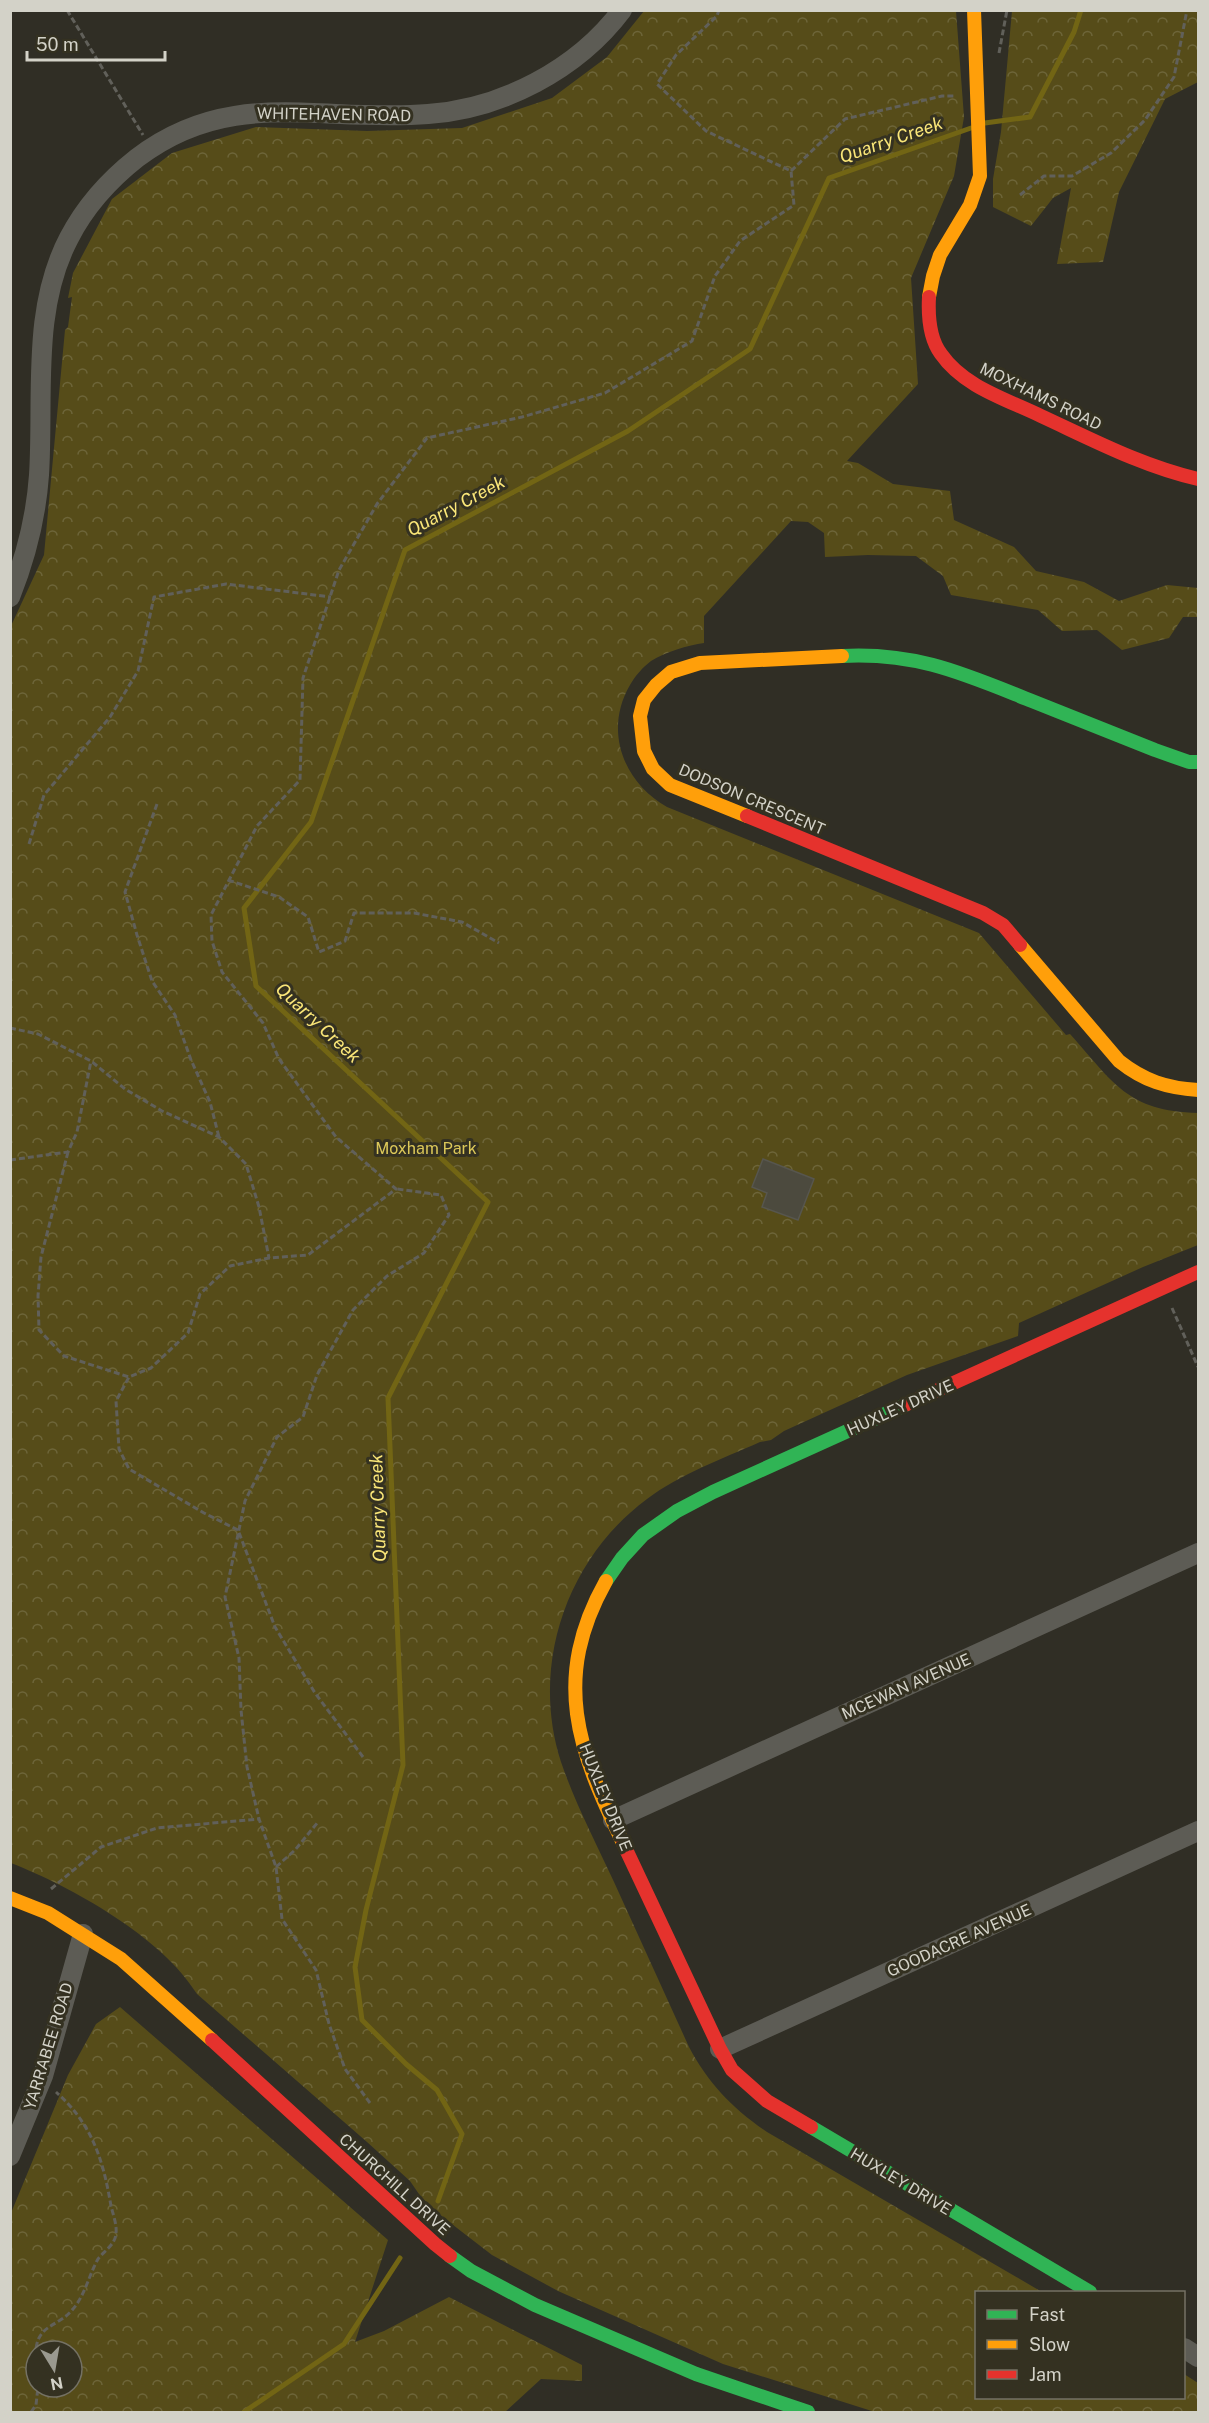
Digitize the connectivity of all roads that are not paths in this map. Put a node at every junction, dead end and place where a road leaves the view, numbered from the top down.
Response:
1 (622, 10) edge
2 (975, 10) edge
3 (1198, 479) edge
4 (10, 597) edge
5 (1198, 762) edge
6 (1198, 1090) edge
7 (1198, 1272) edge
8 (1198, 1553) edge
9 (613, 1820) junction
10 (1198, 1831) edge
11 (10, 1898) edge
12 (83, 1934) junction
13 (720, 2049) junction
14 (10, 2156) edge
15 (1088, 2291) edge
16 (1185, 2349) edge
17 (1198, 2357) edge
18 (808, 2412) edge

1 - 4 street, WHITEHAVEN ROAD
2 - 3 street, MOXHAMS ROAD
5 - 6 street, DODSON CRESCENT
7 - 9 street, HUXLEY DRIVE
8 - 9 street, MCEWAN AVENUE
9 - 13 street, HUXLEY DRIVE
10 - 13 street, GOODACRE AVENUE
11 - 12 street, CHURCHILL DRIVE
12 - 14 street, YARRABEE ROAD
12 - 18 street, CHURCHILL DRIVE
13 - 15 street, HUXLEY DRIVE
16 - 17 street

